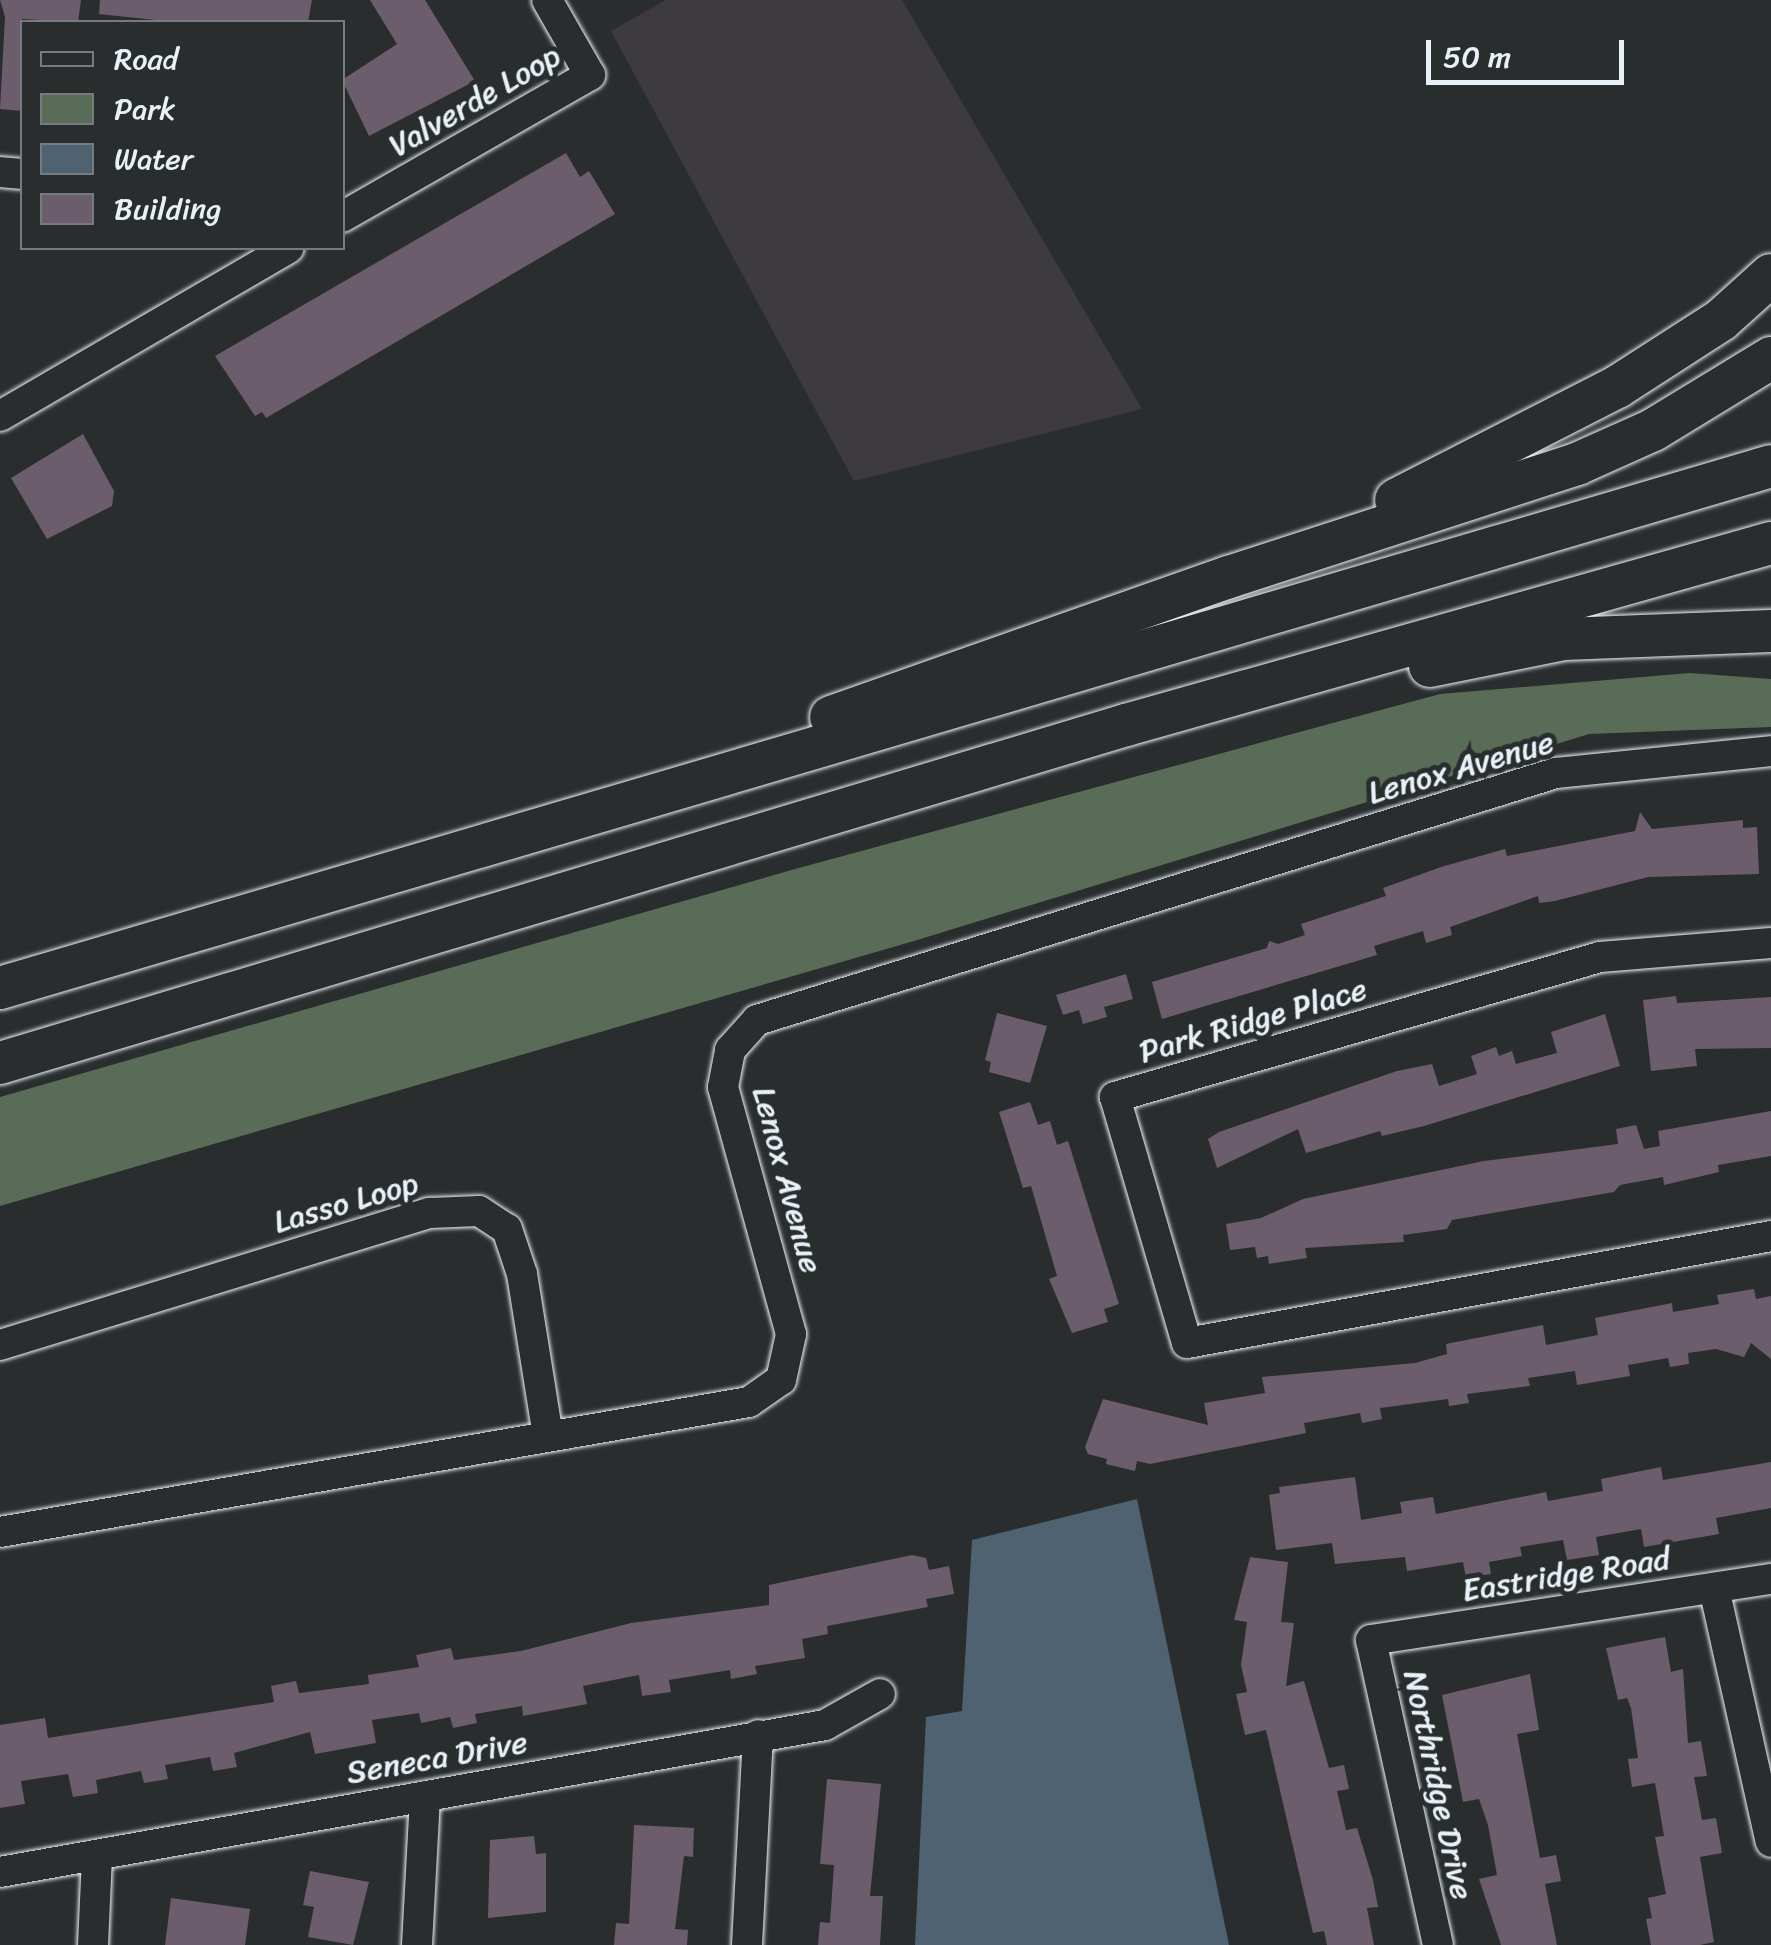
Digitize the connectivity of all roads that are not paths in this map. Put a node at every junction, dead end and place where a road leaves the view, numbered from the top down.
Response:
1 (546, 0) edge
2 (345, 215) edge
3 (280, 250) edge
4 (246, 258) edge
5 (1771, 275) edge
6 (1771, 358) edge
7 (0, 416) edge
8 (1771, 466) edge
9 (1771, 543) edge
10 (1229, 576) junction
11 (1771, 631) edge
12 (1126, 725) junction
13 (1771, 751) edge
14 (615, 808) junction
15 (1771, 944) edge
16 (0, 988) edge
17 (0, 1063) edge
18 (1771, 1236) edge
19 (0, 1345) edge
20 (548, 1436) junction
21 (0, 1532) edge
22 (1771, 1579) edge
23 (1714, 1588) junction
24 (1371, 1640) joint
25 (880, 1694) dead end
26 (758, 1735) junction
27 (425, 1796) junction
28 (1771, 1842) edge
29 (98, 1856) junction
30 (0, 1872) edge
31 (93, 1945) edge
32 (417, 1945) edge
33 (747, 1945) edge
34 (1438, 1945) edge

1 - 2 street, Valverde Loop
3 - 4 street
4 - 7 street
5 - 10 highway
6 - 10 highway
8 - 14 highway
9 - 12 highway
10 - 14 highway
11 - 12 highway
12 - 17 highway
13 - 20 street, Lenox Avenue
14 - 16 highway
15 - 18 street, Park Ridge Place
19 - 20 street, Lasso Loop
20 - 21 street, Lenox Avenue
22 - 23 street, Eastridge Road
23 - 24 street, Eastridge Road
23 - 28 street
24 - 34 street, Northridge Drive
25 - 26 street, Seneca Drive
26 - 27 street, Seneca Drive
26 - 33 street
27 - 29 street, Seneca Drive
27 - 32 street
29 - 30 street, Seneca Drive
29 - 31 street

